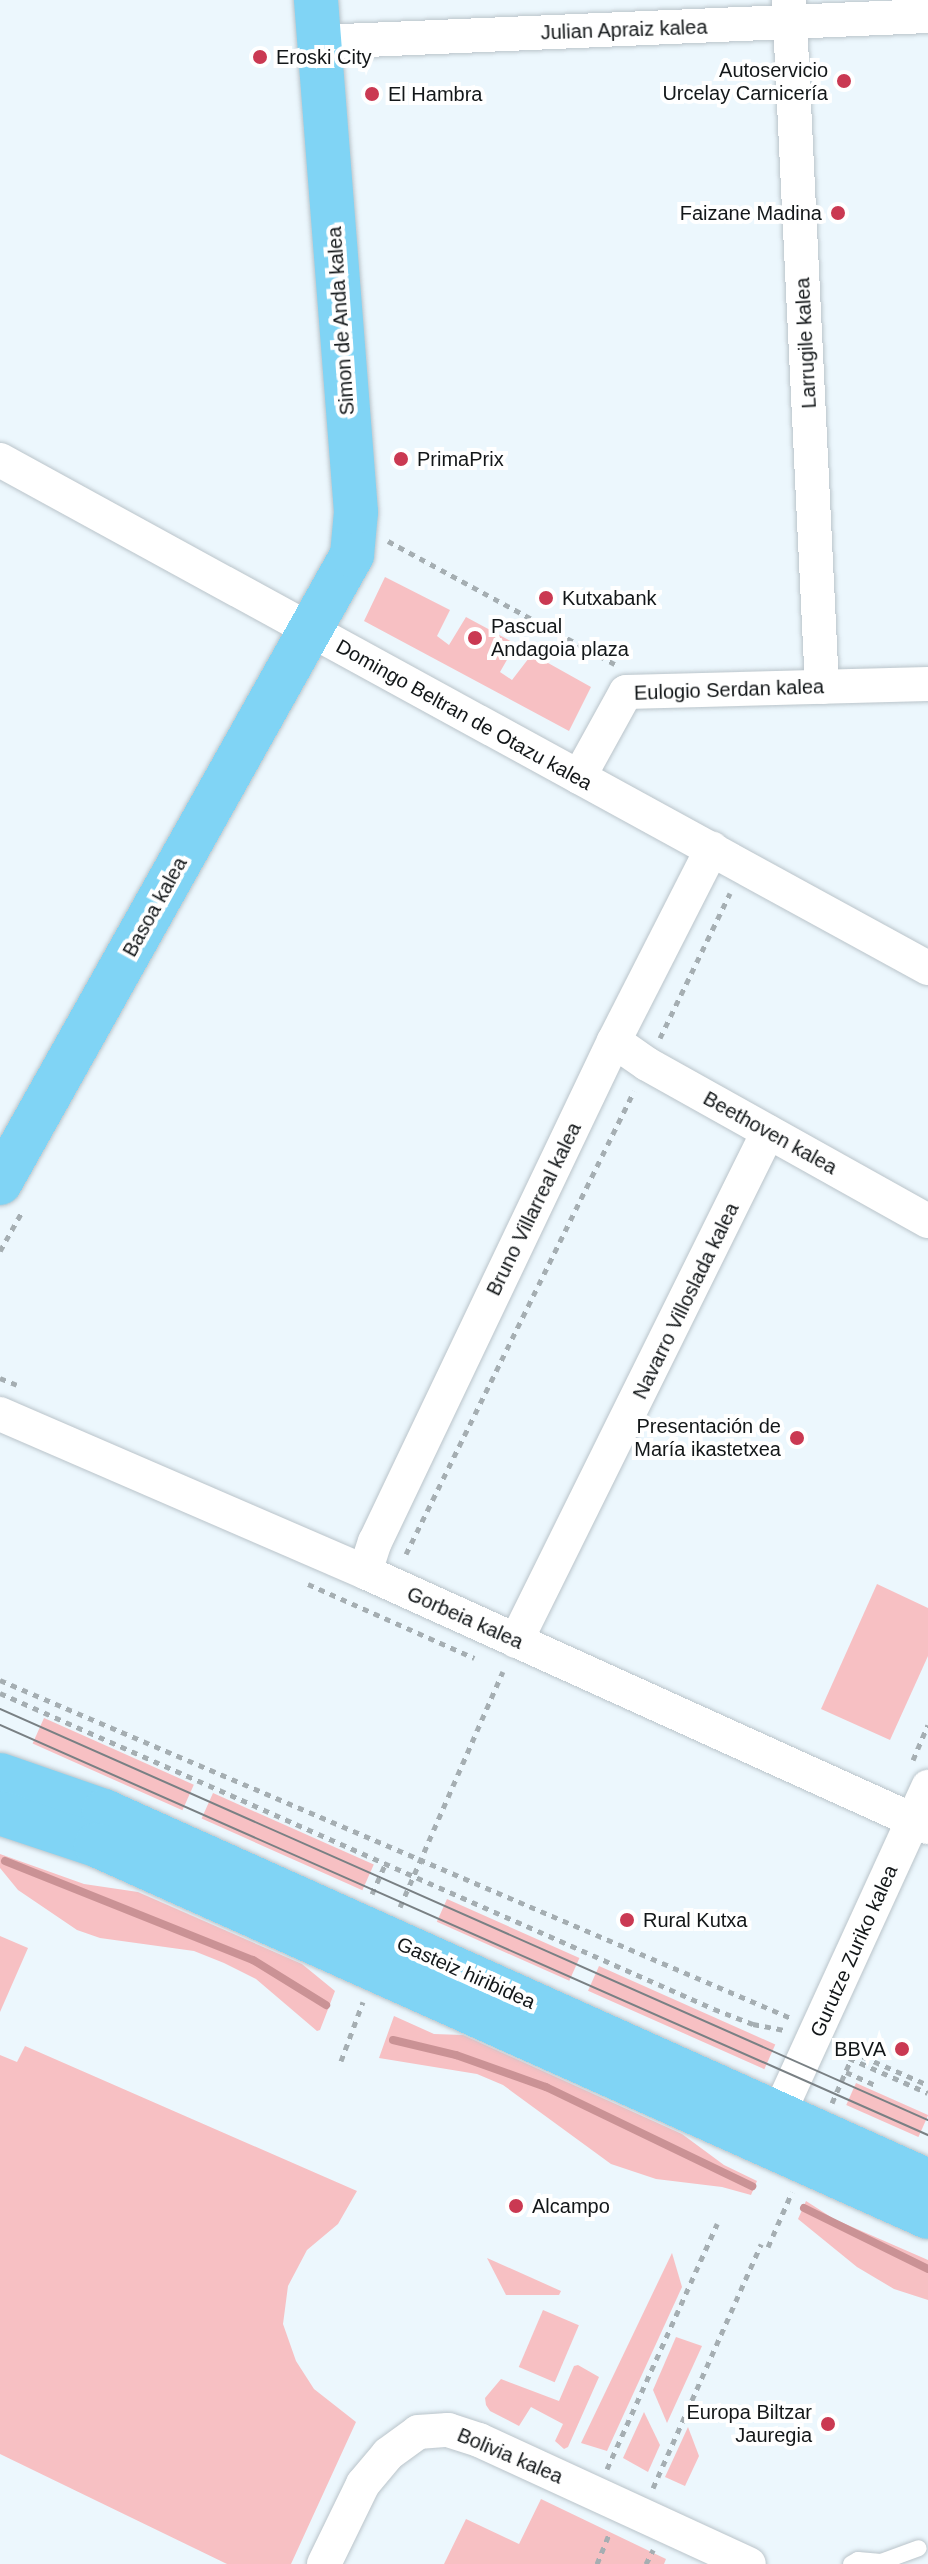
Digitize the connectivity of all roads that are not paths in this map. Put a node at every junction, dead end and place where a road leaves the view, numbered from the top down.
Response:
1 (790, 12) edge
2 (928, 16) edge
3 (318, 21) edge
4 (0, 460) edge
5 (310, 632) junction
6 (928, 684) edge
7 (822, 687) junction
8 (579, 777) junction
9 (712, 849) junction
10 (928, 968) edge
11 (614, 1041) junction
12 (768, 1132) junction
13 (0, 1183) edge
14 (928, 1221) edge
15 (0, 1414) edge
16 (365, 1572) junction
17 (510, 1656) junction
18 (0, 1775) edge
19 (919, 1777) edge
20 (0, 1813) edge
21 (921, 1824) edge
22 (778, 2115) junction
23 (928, 2181) edge
24 (928, 2217) edge
25 (919, 2548) dead end
26 (880, 2563) edge
27 (324, 2564) edge
28 (749, 2564) edge
29 (851, 2564) edge

1 - 2 street, Julian Apraiz kalea
1 - 3 street, Julian Apraiz kalea
1 - 7 street, Larrugile kalea
3 - 5 main road, Simon de Anda kalea
4 - 5 street, Domingo Beltran de Otazu kalea
5 - 8 street, Domingo Beltran de Otazu kalea
5 - 13 main road, Basoa kalea
6 - 7 street, Eulogio Serdan kalea
7 - 8 street, Eulogio Serdan kalea
8 - 9 street, Domingo Beltran de Otazu kalea
9 - 10 street, Domingo Beltran de Otazu kalea
9 - 11 street, Bruno Villarreal kalea
11 - 12 street, Beethoven kalea
11 - 16 street, Bruno Villarreal kalea
12 - 14 street, Beethoven kalea
12 - 17 street, Navarro Villoslada kalea
15 - 16 street, Gorbeia kalea
16 - 17 street, Gorbeia kalea
17 - 21 street, Gorbeia kalea
18 - 22 main road, Gasteiz hiribidea
19 - 21 street, Gurutze Zuriko kalea
20 - 24 main road, Gasteiz hiribidea
21 - 22 street, Gurutze Zuriko kalea
22 - 23 main road, Gasteiz hiribidea
25 - 26 lane
26 - 29 lane
27 - 28 street, Bolivia kalea

